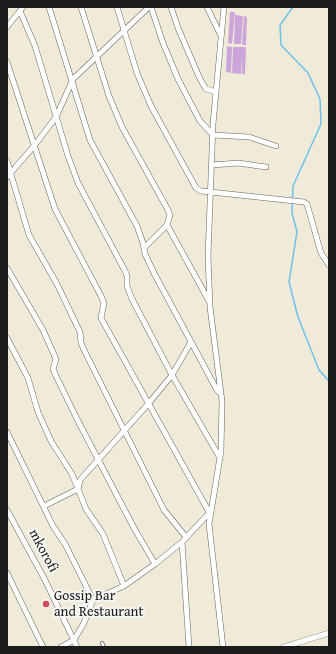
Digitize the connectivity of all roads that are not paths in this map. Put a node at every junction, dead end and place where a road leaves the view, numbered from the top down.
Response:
1 (49, 7) edge
2 (81, 7) edge
3 (117, 7) edge
4 (150, 7) edge
5 (171, 7) edge
6 (207, 7) edge
7 (224, 7) edge
8 (22, 9) edge
9 (7, 27) edge
10 (124, 29) junction
11 (221, 36) junction
12 (96, 56) junction
13 (7, 62) edge
14 (72, 79) junction
15 (216, 92) junction
16 (56, 117) junction
17 (213, 135) junction
18 (34, 146) junction
19 (276, 146) dead end
20 (7, 161) edge
21 (212, 165) junction
22 (266, 167) dead end
23 (9, 175) edge
24 (211, 191) junction
25 (167, 225) junction
26 (144, 248) junction
27 (329, 265) edge
28 (7, 268) edge
29 (210, 303) junction
30 (7, 338) edge
31 (191, 342) junction
32 (172, 375) junction
33 (221, 394) junction
34 (149, 403) junction
35 (123, 431) junction
36 (7, 432) edge
37 (98, 458) junction
38 (220, 458) junction
39 (78, 488) junction
40 (44, 506) junction
41 (7, 510) edge
42 (210, 512) junction
43 (186, 537) junction
44 (182, 542) junction
45 (155, 564) junction
46 (7, 572) edge
47 (124, 586) junction
48 (93, 600) junction
49 (329, 633) edge
50 (74, 640) junction
51 (102, 643) dead end
52 (43, 647) edge
53 (61, 647) edge
54 (77, 647) edge
55 (104, 647) edge
56 (189, 647) edge
57 (223, 647) edge
58 (284, 647) edge

1 - 14 street
2 - 12 street
3 - 10 street
4 - 10 street
4 - 17 street
5 - 15 street
6 - 11 street
7 - 11 street
8 - 9 street
8 - 16 street
10 - 12 street
10 - 24 street
11 - 15 street
12 - 14 street
12 - 25 street
13 - 18 street
14 - 16 street
14 - 26 street
15 - 17 street
16 - 18 street
16 - 32 street
17 - 19 street
17 - 21 street
18 - 23 street
18 - 34 street
20 - 23 street
21 - 22 street
21 - 24 street
23 - 35 street
24 - 27 street
24 - 29 street
25 - 26 street
25 - 29 street
26 - 31 street
28 - 37 street
29 - 33 street
30 - 39 street
31 - 32 street
31 - 33 street
32 - 34 street
32 - 38 street
33 - 38 street
34 - 35 street
34 - 42 street
35 - 37 street
35 - 43 street
36 - 40 street
37 - 39 street
37 - 45 street
38 - 42 street
39 - 40 street
39 - 47 street
40 - 48 street
41 - 50 street, mkorofi
42 - 43 street
42 - 57 street
43 - 44 street
44 - 45 street
44 - 56 street
45 - 47 street
46 - 52 street
47 - 48 street
48 - 50 street
49 - 58 street
50 - 53 street
50 - 54 street, mkorofi
51 - 55 lane

